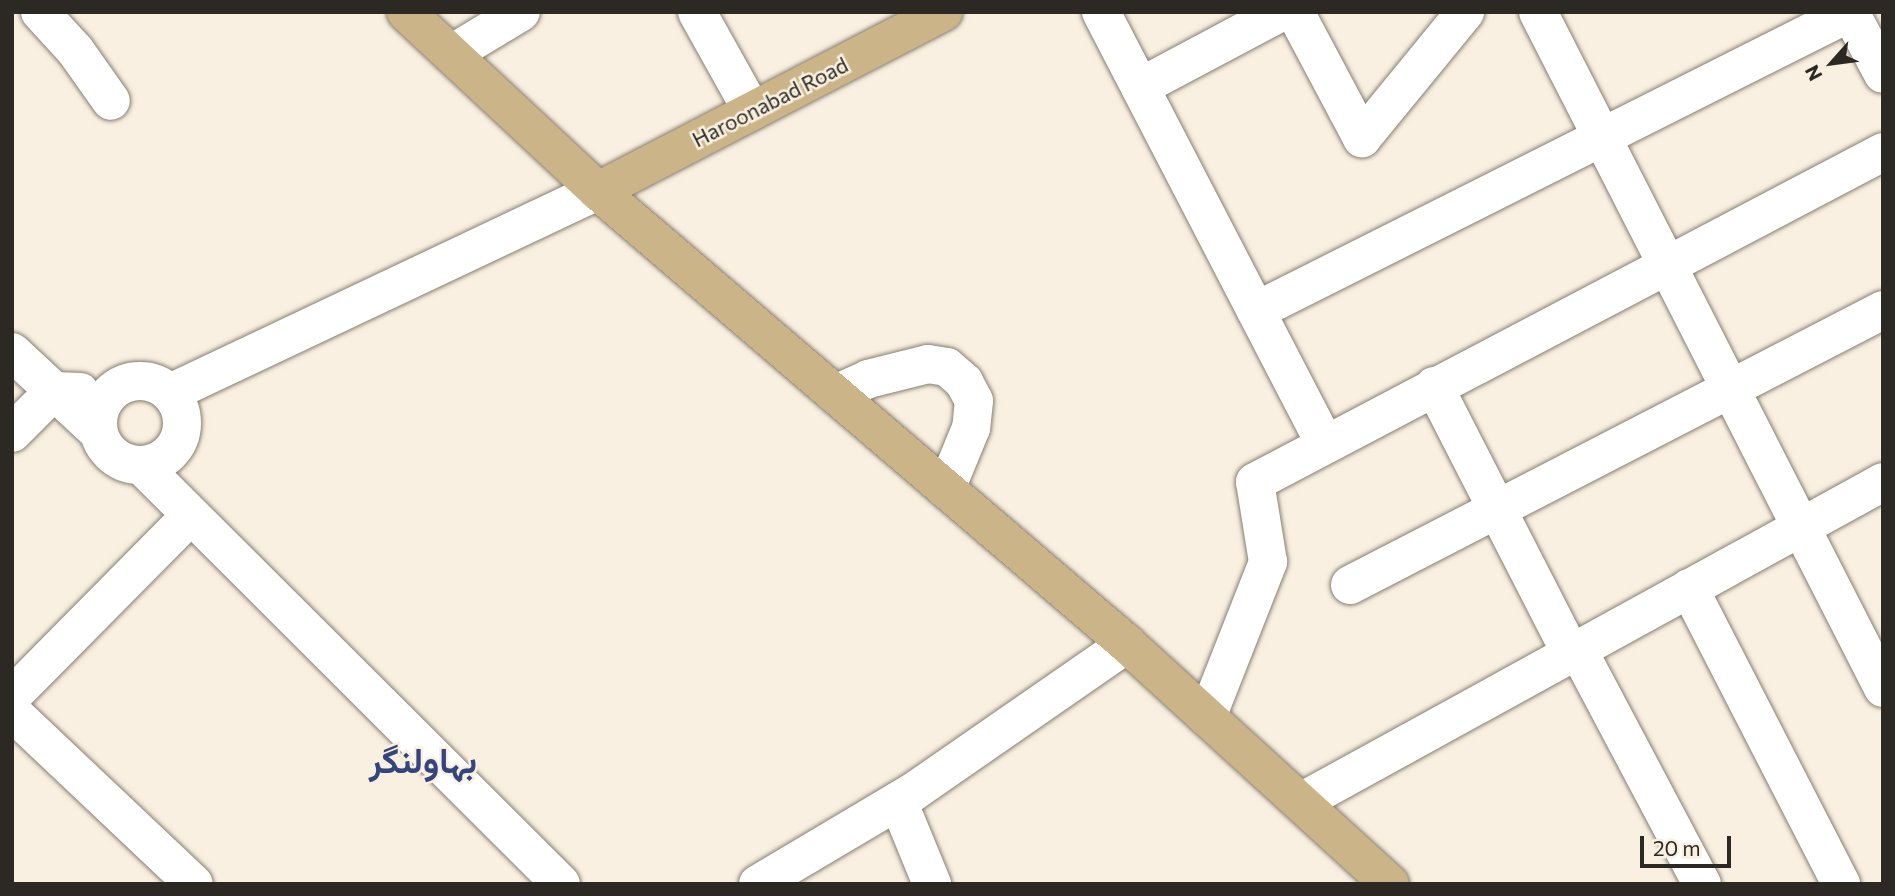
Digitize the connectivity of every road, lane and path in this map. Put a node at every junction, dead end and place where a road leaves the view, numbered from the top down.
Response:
1 (40, 12) edge
2 (406, 12) edge
3 (521, 12) edge
4 (697, 12) edge
5 (943, 12) edge
6 (1101, 12) edge
7 (1281, 12) edge
8 (1295, 12) edge
9 (1465, 12) edge
10 (1538, 12) edge
11 (1850, 12) edge
12 (453, 53) junction
13 (1883, 74) edge
14 (1140, 87) junction
15 (111, 101) dead end
16 (752, 111) junction
17 (1601, 136) junction
18 (1883, 152) edge
19 (598, 191) junction
20 (1663, 264) junction
21 (1883, 310) edge
22 (1256, 311) junction
23 (12, 352) edge
24 (1434, 386) junction
25 (1729, 390) junction
26 (54, 391) junction
27 (170, 393) junction
28 (109, 394) junction
29 (835, 394) junction
30 (98, 432) junction
31 (12, 433) edge
32 (1325, 444) junction
33 (141, 465) junction
34 (1883, 482) edge
35 (946, 489) junction
36 (1496, 507) junction
37 (189, 517) junction
38 (1799, 525) junction
39 (1350, 585) dead end
40 (1689, 587) junction
41 (1127, 644) junction
42 (1575, 652) junction
43 (1883, 688) edge
44 (12, 696) edge
45 (12, 712) edge
46 (1207, 717) junction
47 (898, 801) junction
48 (1301, 802) junction
49 (778, 879) edge
50 (194, 884) edge
51 (561, 884) edge
52 (932, 884) edge
53 (1390, 884) edge
54 (1702, 884) edge
55 (1842, 884) edge

1 - 15 street
2 - 12 main road
3 - 12 street
4 - 16 street
5 - 16 main road, Haroonabad Road
6 - 14 street
7 - 14 street
8 - 9 street
10 - 17 street
11 - 13 street
11 - 17 street
12 - 19 main road
14 - 22 street
16 - 19 main road, Haroonabad Road
17 - 20 street
17 - 22 street
18 - 20 street
19 - 27 street
19 - 29 main road
20 - 24 street
20 - 25 street
21 - 25 street
22 - 32 street
23 - 26 street
24 - 32 street
24 - 36 street
25 - 36 street
25 - 38 street
26 - 28 street
26 - 30 street
26 - 31 street
27 - 28 street
27 - 33 street
28 - 30 street
29 - 35 main road
29 - 35 street
30 - 33 street
32 - 46 street
33 - 37 street
34 - 38 street
35 - 41 main road
36 - 39 street
36 - 42 street
37 - 44 street
37 - 51 street
38 - 40 street
38 - 43 street
40 - 42 street
40 - 55 street
41 - 46 main road
41 - 47 street
42 - 48 street
42 - 54 street
45 - 50 street
46 - 48 main road
47 - 49 street
47 - 52 street
48 - 53 main road

